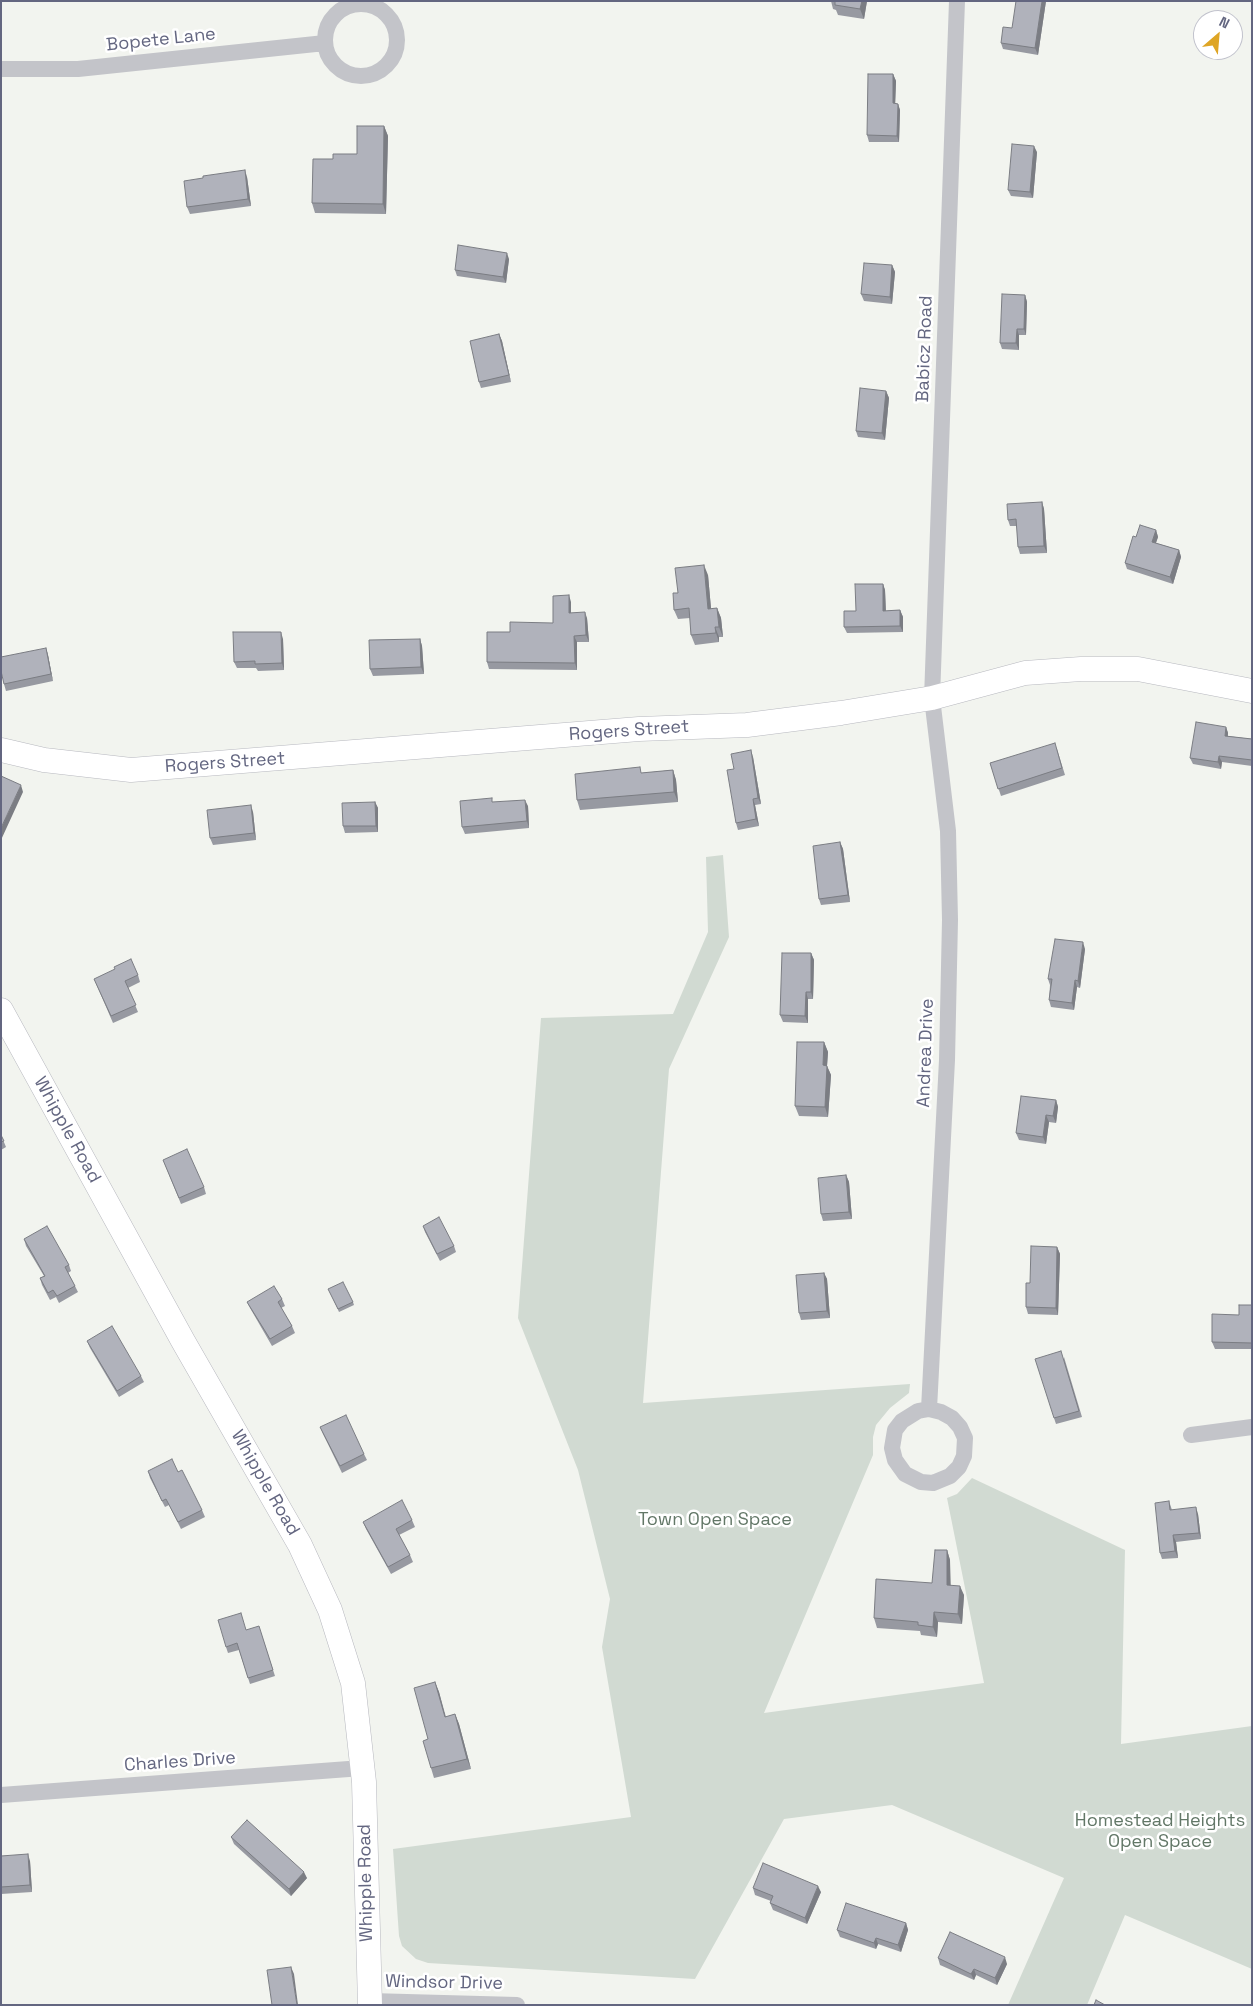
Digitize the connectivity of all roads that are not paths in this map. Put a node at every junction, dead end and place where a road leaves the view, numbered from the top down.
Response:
1 (957, 1) edge
2 (325, 43) junction
3 (1, 69) edge
4 (1252, 692) edge
5 (932, 698) junction
6 (1, 750) edge
7 (1, 1010) edge
8 (929, 1409) junction
9 (1252, 1427) edge
10 (1191, 1435) dead end
11 (362, 1768) junction
12 (1, 1795) edge
13 (370, 2003) edge
14 (517, 2005) edge

1 - 5 street, Babicz Road
2 - 2 street
2 - 3 street, Bopete Lane
4 - 5 street, Rogers Street
5 - 6 street, Rogers Street
5 - 8 street, Andrea Drive
7 - 11 street, Whipple Road
8 - 8 street
9 - 10 street
11 - 12 street, Charles Drive
11 - 13 street, Whipple Road
13 - 14 street, Windsor Drive

